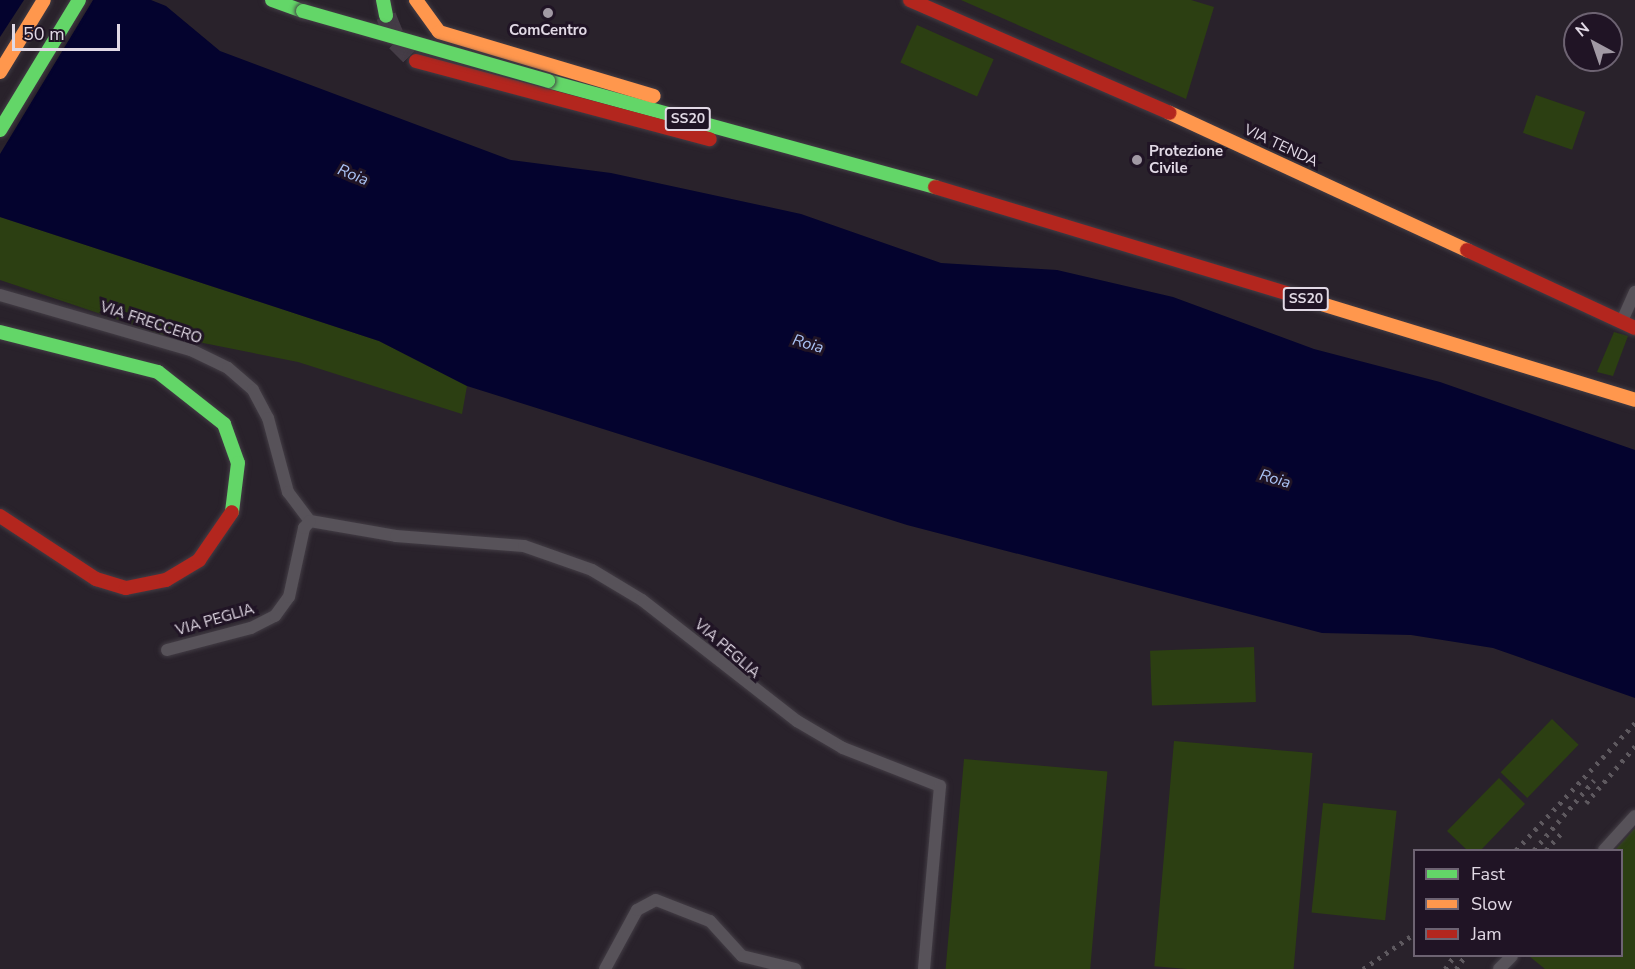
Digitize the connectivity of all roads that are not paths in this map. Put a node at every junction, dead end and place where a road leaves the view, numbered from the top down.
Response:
1 (44, 0) edge
2 (79, 0) edge
3 (272, 0) edge
4 (383, 0) edge
5 (416, 0) edge
6 (910, 0) edge
7 (386, 16) tunnel mouth
8 (416, 62) tunnel mouth
9 (0, 72) edge
10 (0, 130) edge
11 (828, 157) junction
12 (1635, 292) edge
13 (0, 295) edge
14 (1622, 321) junction
15 (1635, 327) edge
16 (2, 332) edge
17 (1635, 400) edge
18 (0, 516) edge
19 (310, 521) junction
20 (167, 650) dead end
21 (1635, 816) edge
22 (1605, 849) edge
23 (1511, 957) edge
24 (605, 969) edge
25 (795, 969) edge
26 (924, 969) edge
27 (1499, 969) edge

1 - 9 main road
2 - 10 main road
3 - 11 main road, SS20, bridge
4 - 7 main road
5 - 11 main road
6 - 14 main road, VIA TENDA
8 - 11 main road
11 - 17 main road, SS20
12 - 14 street
13 - 19 street, VIA FRECCERO
14 - 15 main road, VIA TENDA
16 - 18 main road
19 - 20 street, VIA PEGLIA
19 - 26 street, VIA PEGLIA
21 - 22 street
23 - 27 street
24 - 25 street

